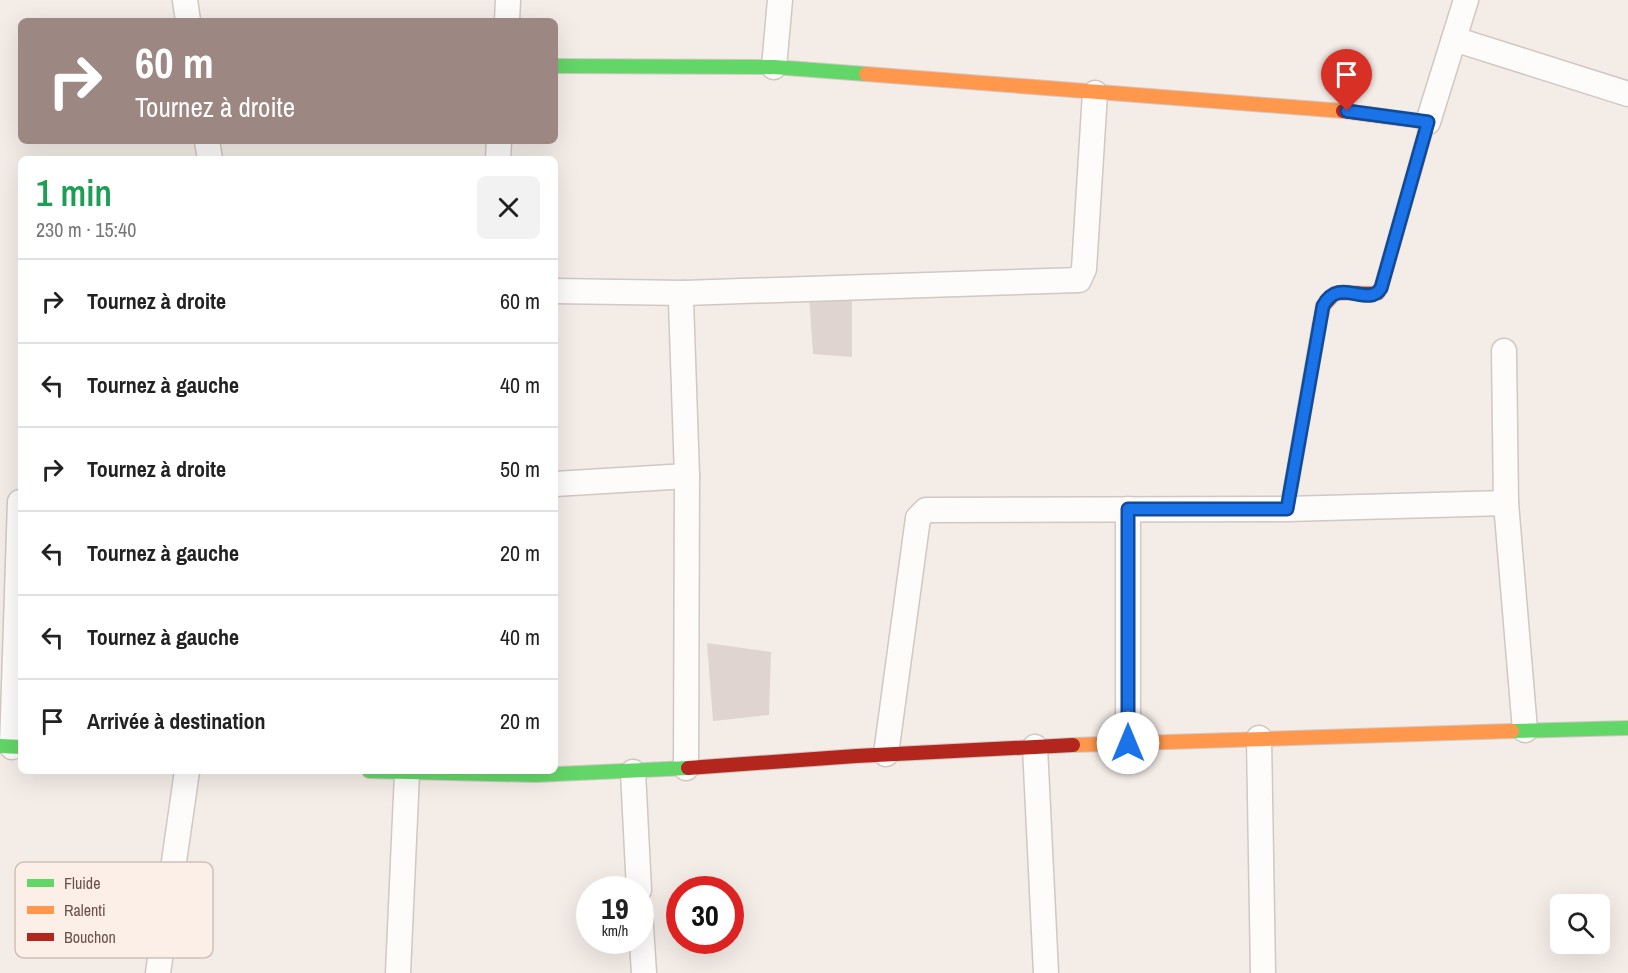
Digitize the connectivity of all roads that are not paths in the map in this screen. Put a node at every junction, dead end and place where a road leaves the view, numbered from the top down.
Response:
1 (185, 0) edge
2 (508, 0) edge
3 (780, 0) edge
4 (1466, 0) edge
5 (188, 18) edge
6 (507, 18) edge
7 (1454, 39) junction
8 (558, 66) edge
9 (774, 67) junction
10 (1095, 93) junction
11 (1628, 94) edge
12 (1428, 122) junction
13 (558, 291) edge
14 (684, 293) junction
15 (1504, 351) dead end
16 (687, 476) junction
17 (558, 484) edge
18 (1506, 503) junction
19 (1128, 509) junction
20 (1287, 509) junction
21 (18, 556) edge
22 (1628, 728) edge
23 (1525, 730) junction
24 (1259, 738) junction
25 (1128, 743) junction
26 (11, 746) edge
27 (1035, 747) junction
28 (886, 754) junction
29 (686, 768) junction
30 (633, 772) junction
31 (558, 773) edge
32 (187, 774) edge
33 (407, 774) edge
34 (174, 862) edge
35 (638, 876) edge
36 (643, 954) edge
37 (160, 958) edge
38 (158, 973) edge
39 (398, 973) edge
40 (644, 973) edge
41 (1046, 973) edge
42 (1263, 973) edge

1 - 5 street
2 - 6 street
3 - 9 street
4 - 7 street
7 - 11 street
7 - 12 street
8 - 9 street
9 - 10 street
10 - 12 street
10 - 14 street
12 - 20 street
13 - 14 street
14 - 16 street
15 - 18 street
16 - 17 street
16 - 29 street
18 - 20 street
18 - 23 street
19 - 20 street
19 - 25 street
19 - 28 street
21 - 26 street
22 - 23 street
23 - 24 street
24 - 25 street
24 - 42 street
25 - 27 street
27 - 28 street
27 - 41 street
28 - 29 street
29 - 30 street
30 - 31 street
30 - 35 street
32 - 34 street
33 - 39 street
36 - 40 street
37 - 38 street

